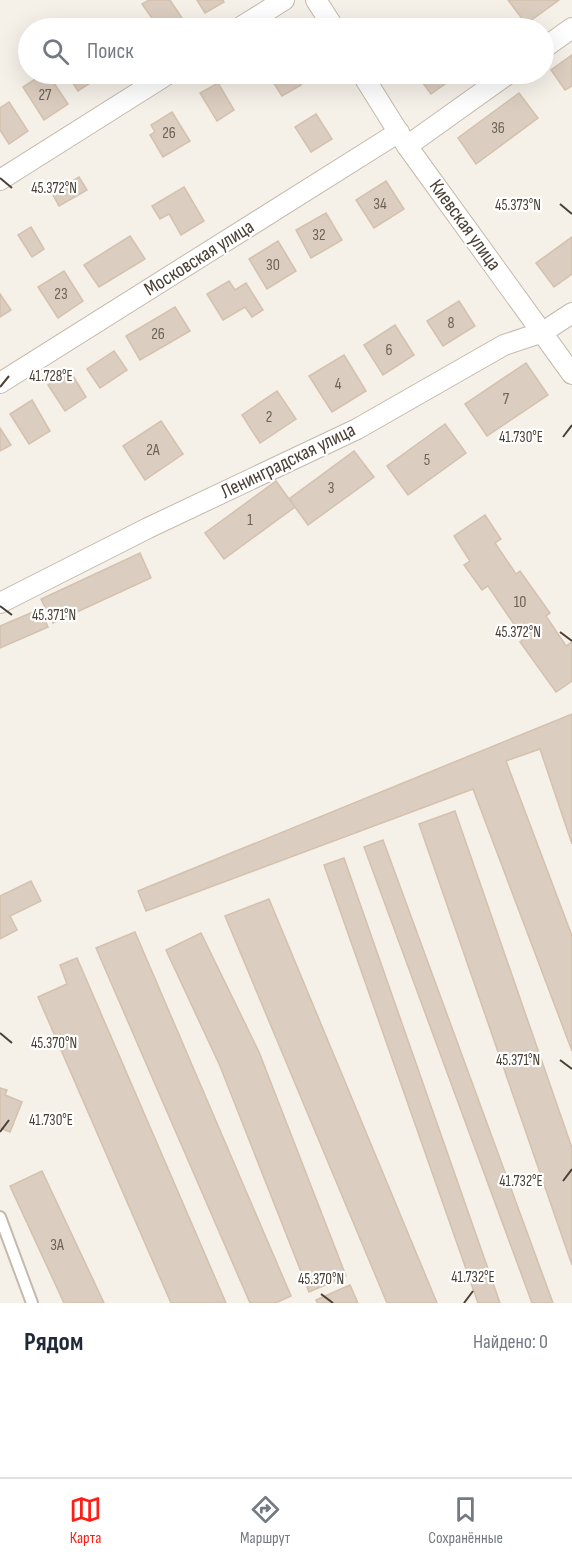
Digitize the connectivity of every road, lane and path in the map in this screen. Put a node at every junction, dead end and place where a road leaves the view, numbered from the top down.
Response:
1 (284, 0) edge
2 (316, 0) edge
3 (255, 18) edge
4 (328, 18) edge
5 (572, 28) edge
6 (554, 40) edge
7 (152, 84) edge
8 (368, 84) edge
9 (492, 84) edge
10 (403, 139) junction
11 (0, 180) edge
12 (572, 313) edge
13 (543, 332) junction
14 (572, 374) edge
15 (0, 383) edge
16 (0, 603) edge
17 (0, 1217) edge
18 (32, 1303) edge

1 - 3 street
2 - 4 street
5 - 6 street
7 - 11 street
8 - 10 street, Киевская улица
9 - 10 street, Московская улица
10 - 13 street, Киевская улица
10 - 15 street, Московская улица
12 - 13 street, Ленинградская улица
13 - 14 street, Киевская улица
13 - 16 street, Ленинградская улица
17 - 18 lane

